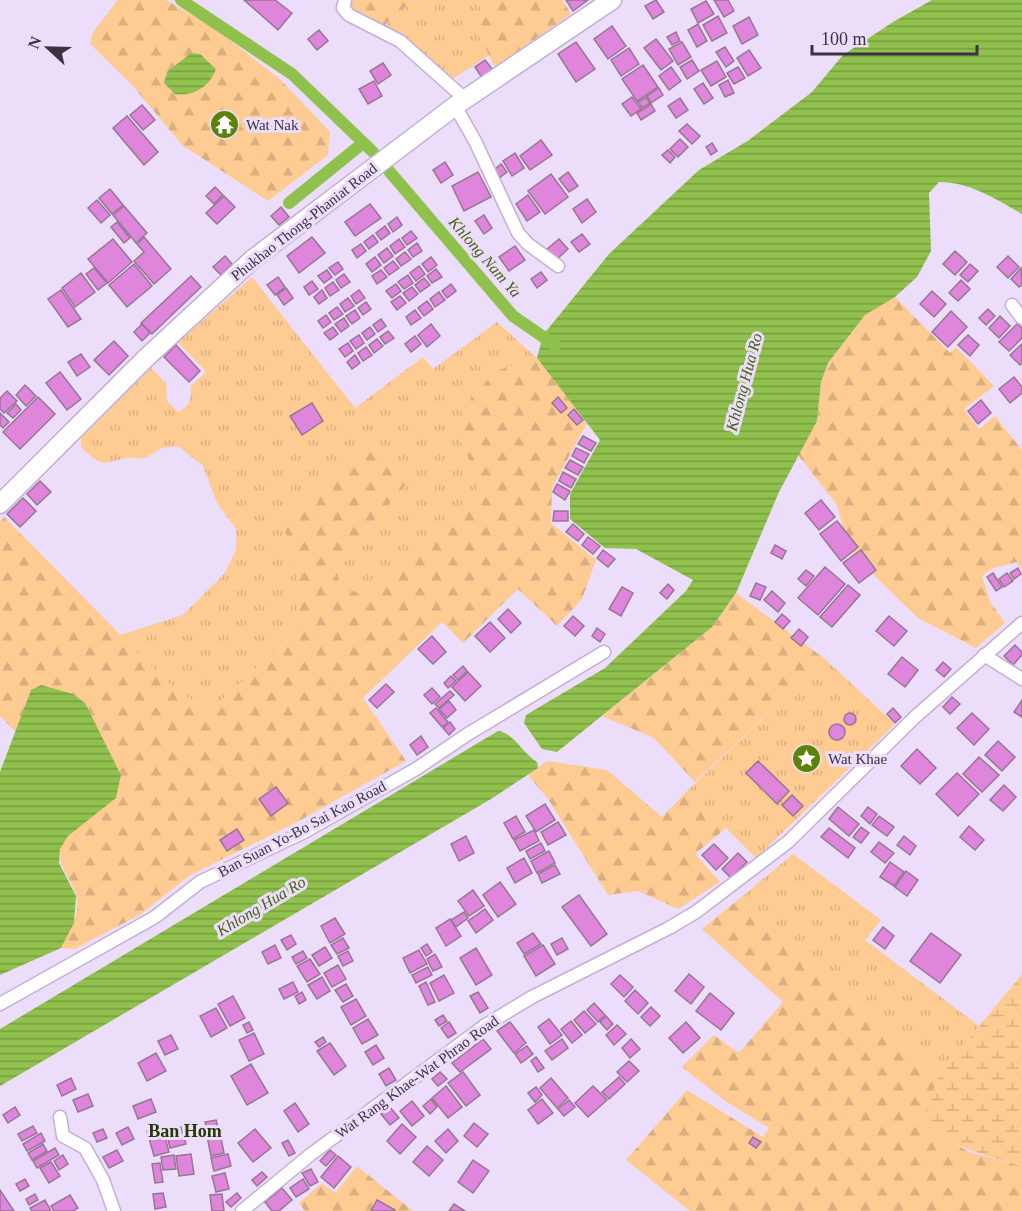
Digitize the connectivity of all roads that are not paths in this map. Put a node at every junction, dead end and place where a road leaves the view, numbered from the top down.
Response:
1 (345, 0) edge
2 (612, 0) edge
3 (460, 103) junction
4 (558, 266) dead end
5 (1012, 305) dead end
6 (1022, 318) edge
7 (0, 504) edge
8 (1022, 623) edge
9 (604, 652) dead end
10 (984, 655) junction
11 (1022, 679) edge
12 (0, 1004) edge
13 (60, 1117) dead end
14 (114, 1211) edge
15 (242, 1211) edge

1 - 3 street
2 - 3 main road, Phukhao Thong-Phaniat Road
3 - 4 street
3 - 7 main road, Phukhao Thong-Phaniat Road
5 - 6 street
8 - 10 street, Wat Rang Khae-Wat Phrao Road
9 - 12 street, Ban Suan Yo-Bo Sai Kao Road
10 - 11 street
10 - 15 street, Wat Rang Khae-Wat Phrao Road
13 - 14 street

